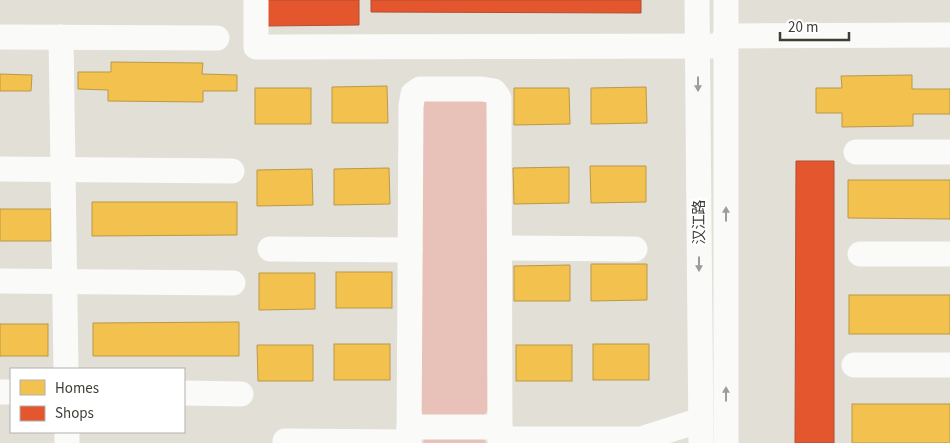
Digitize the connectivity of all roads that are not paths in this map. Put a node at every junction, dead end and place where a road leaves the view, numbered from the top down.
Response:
1 (256, 0) edge
2 (697, 0) edge
3 (726, 0) edge
4 (950, 35) edge
5 (0, 37) edge
6 (61, 38) junction
7 (217, 38) dead end
8 (725, 41) junction
9 (698, 46) junction
10 (856, 152) dead end
11 (950, 152) edge
12 (0, 169) edge
13 (64, 170) junction
14 (232, 171) dead end
15 (500, 248) junction
16 (270, 249) dead end
17 (636, 249) dead end
18 (410, 250) junction
19 (860, 254) dead end
20 (950, 254) edge
21 (0, 281) edge
22 (65, 282) junction
23 (233, 284) dead end
24 (854, 365) dead end
25 (950, 365) edge
26 (66, 368) edge
27 (185, 393) edge
28 (241, 394) dead end
29 (701, 432) edge
30 (409, 437) edge
31 (500, 437) edge
32 (285, 443) edge
33 (726, 443) edge

1 - 9 street
2 - 9 street, 汉江路
3 - 8 street, 汉江路
4 - 8 street
5 - 6 street
6 - 7 street
6 - 13 street
8 - 9 street
33 -> 8 street, 汉江路
9 -> 29 street, 汉江路
10 - 11 street
12 - 13 street
13 - 14 street
13 - 22 street
15 - 17 street
15 - 18 street
15 - 31 street
16 - 18 street
18 - 30 street
19 - 20 street
21 - 22 street
22 - 23 street
22 - 26 street
24 - 25 street
27 - 28 street
29 - 31 street
30 - 31 street
30 - 32 street

